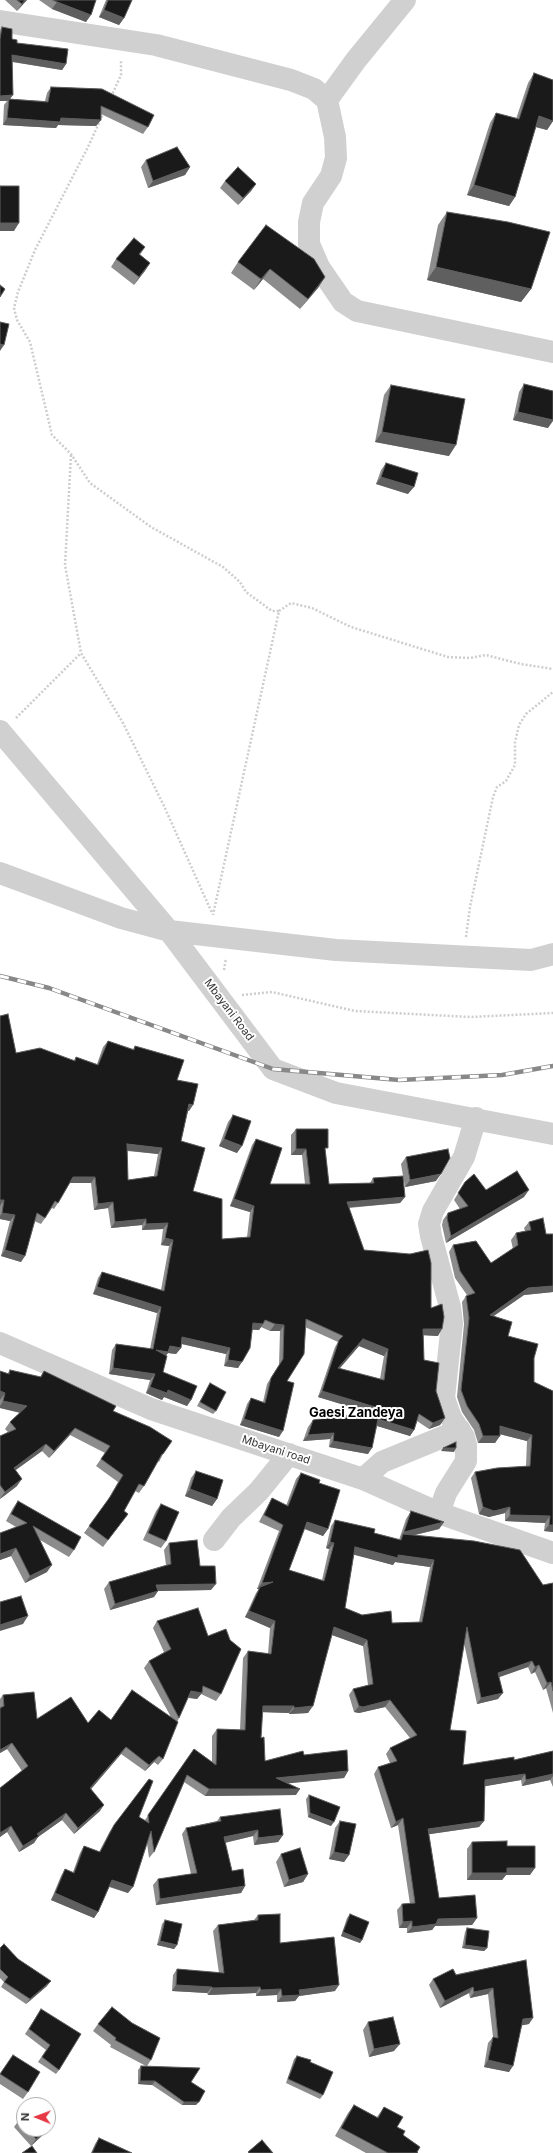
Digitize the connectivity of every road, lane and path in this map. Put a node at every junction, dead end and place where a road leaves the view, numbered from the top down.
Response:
1 (405, 0) edge
2 (0, 21) edge
3 (123, 40) junction
4 (327, 100) junction
5 (108, 104) edge
6 (104, 111) edge
7 (553, 352) edge
8 (71, 454) junction
9 (279, 611) junction
10 (81, 653) junction
11 (553, 669) edge
12 (553, 692) edge
13 (1, 732) edge
14 (0, 873) edge
15 (212, 914) junction
16 (169, 931) junction
17 (224, 938) junction
18 (553, 954) edge
19 (464, 956) junction
20 (220, 998) junction
21 (553, 1013) edge
22 (476, 1118) junction
23 (553, 1134) edge
24 (0, 1343) edge
25 (460, 1430) junction
26 (289, 1454) junction
27 (363, 1479) junction
28 (439, 1513) junction
29 (214, 1540) dead end
30 (553, 1553) edge

1 - 4 street
2 - 3 street
3 - 4 street
3 - 5 path
4 - 7 street
6 - 8 path
8 - 9 path
8 - 10 path
9 - 11 path
9 - 15 path
10 - 13 path
10 - 15 path
12 - 19 path
13 - 16 street, Mbayani Road
14 - 16 street
15 - 17 path
16 - 17 street
16 - 20 street, Mbayani Road
17 - 19 street
17 - 20 path
18 - 19 street
20 - 21 path
20 - 22 street, Mbayani Road
22 - 23 street, Mbayani Road
22 - 25 street
24 - 26 street, Mbayani road
25 - 27 street
25 - 28 street
26 - 27 street, Mbayani road
26 - 29 street
27 - 28 street, Mbayani road
28 - 30 street, Mbayani road

